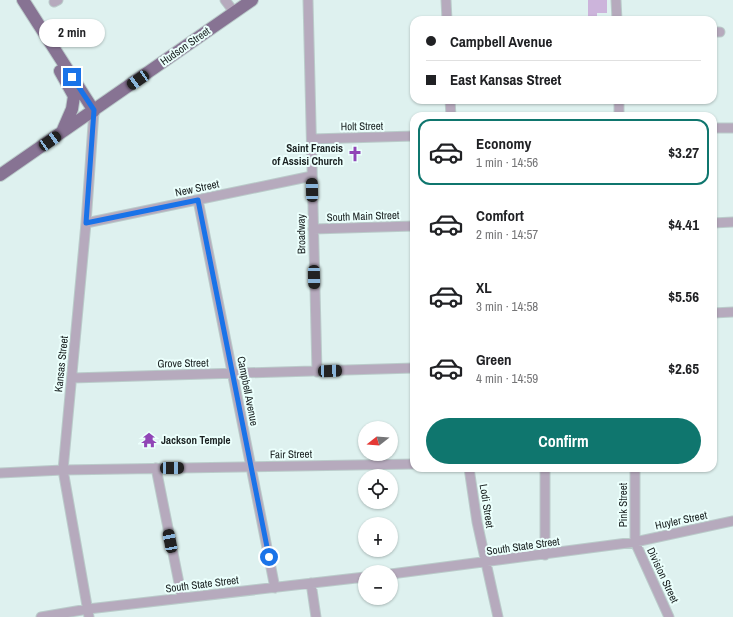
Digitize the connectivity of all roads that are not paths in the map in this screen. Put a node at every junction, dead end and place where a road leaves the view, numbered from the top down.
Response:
1 (23, 0) edge
2 (225, 0) edge
3 (252, 0) edge
4 (308, 0) edge
5 (446, 0) edge
6 (616, 0) edge
7 (234, 12) junction
8 (447, 16) edge
9 (617, 16) edge
10 (50, 43) junction
11 (94, 110) junction
12 (717, 128) edge
13 (733, 128) edge
14 (62, 132) junction
15 (410, 136) edge
16 (312, 139) junction
17 (0, 174) edge
18 (312, 176) junction
19 (198, 200) junction
20 (733, 222) edge
21 (86, 223) junction
22 (717, 223) edge
23 (410, 226) edge
24 (313, 229) junction
25 (733, 312) edge
26 (717, 313) edge
27 (410, 368) edge
28 (316, 372) junction
29 (233, 374) junction
30 (72, 378) junction
31 (410, 464) edge
32 (251, 467) junction
33 (156, 468) junction
34 (62, 470) junction
35 (469, 472) edge
36 (546, 472) edge
37 (635, 472) edge
38 (0, 473) edge
39 (733, 521) edge
40 (635, 542) junction
41 (546, 555) junction
42 (486, 563) junction
43 (398, 573) edge
44 (358, 578) edge
45 (311, 583) junction
46 (275, 588) junction
47 (182, 598) junction
48 (88, 613) edge
49 (41, 617) edge
50 (316, 617) edge
51 (498, 617) edge
52 (669, 617) edge

1 - 10 main road
2 - 7 street
3 - 7 main road, Hudson Street
4 - 16 street, Broadway
5 - 8 street
6 - 9 street
7 - 11 main road, Hudson Street
10 - 11 main road
10 - 14 main road
11 - 14 main road, Hudson Street
11 - 21 street, Kansas Street
12 - 13 street
14 - 17 main road, Hudson Street
15 - 16 street, Holt Street
16 - 18 street, Broadway
18 - 19 street, New Street
18 - 24 street, Broadway
19 - 21 street, New Street
19 - 29 street, Campbell Avenue
20 - 22 street
21 - 30 street, Kansas Street
23 - 24 street, South Main Street
24 - 28 street, Broadway
25 - 26 street
27 - 28 street, Grove Street
28 - 29 street, Grove Street
29 - 30 street, Grove Street
29 - 32 street, Campbell Avenue
30 - 34 street, Kansas Street
31 - 32 street, Fair Street
32 - 33 street, Fair Street
32 - 46 street, Campbell Avenue
33 - 34 street, Fair Street
33 - 47 street
34 - 38 street, Fair Street
34 - 48 street, Kansas Street
35 - 42 street, Lodi Street
36 - 41 street
37 - 40 street, Pink Street
39 - 40 street, Huyler Street
40 - 41 street, South State Street
40 - 52 street, Division Street
41 - 42 street, South State Street
42 - 43 street, South State Street
42 - 51 street, Lodi Street
44 - 45 street, South State Street
45 - 46 street, South State Street
45 - 50 street
46 - 47 street, South State Street
47 - 48 street, South State Street
48 - 49 street, South State Street

